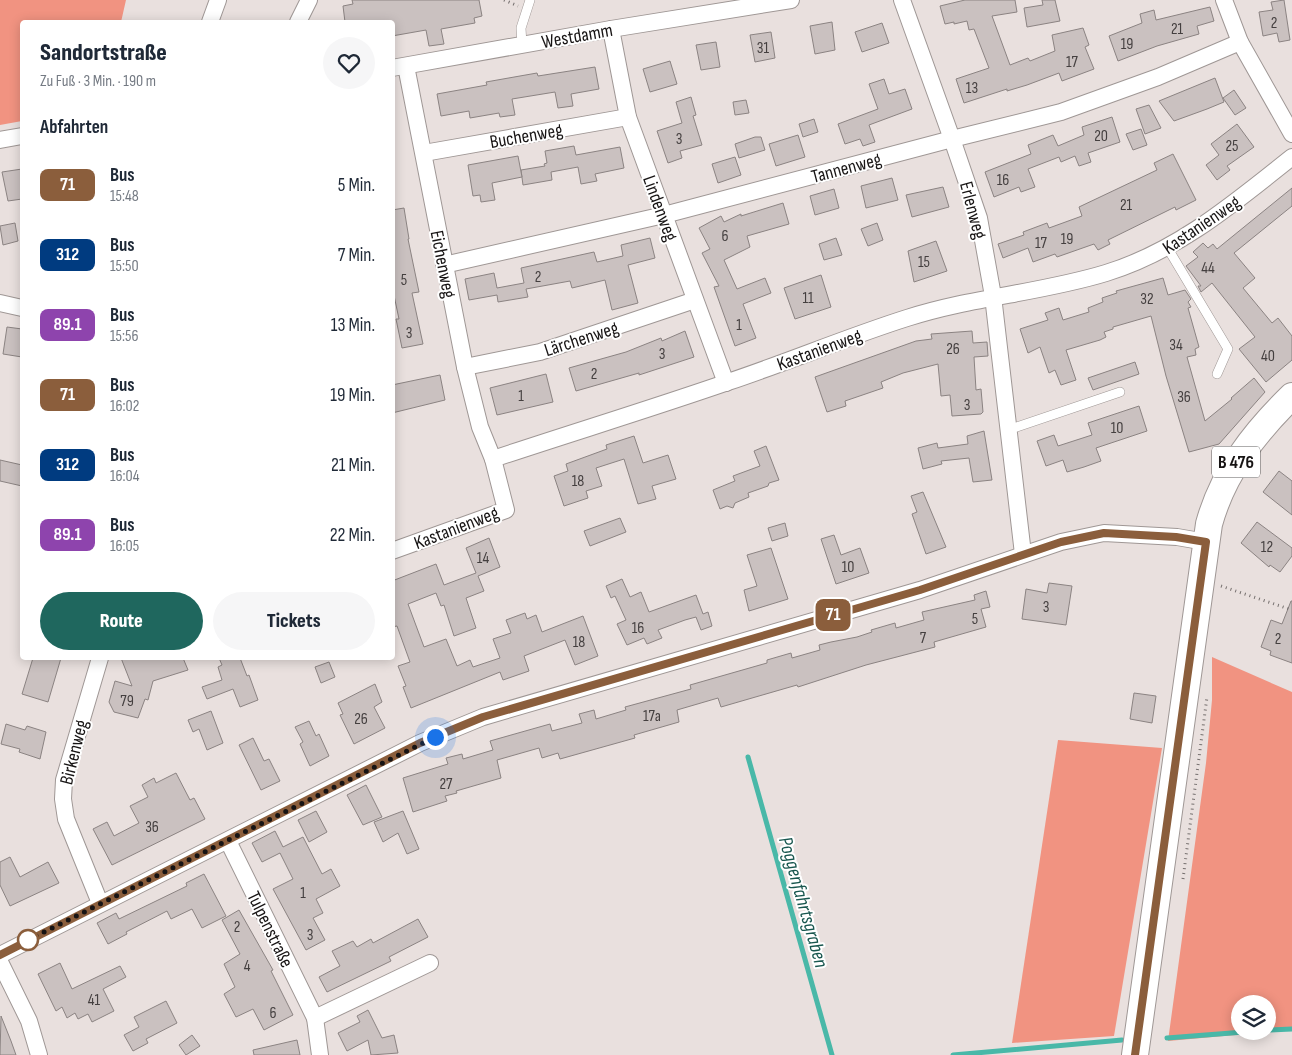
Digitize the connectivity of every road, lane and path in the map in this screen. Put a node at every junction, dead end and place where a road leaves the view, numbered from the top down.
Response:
1 (218, 0) edge
2 (308, 0) edge
3 (530, 0) edge
4 (791, 0) edge
5 (902, 0) edge
6 (1224, 0) edge
7 (762, 2) edge
8 (211, 20) edge
9 (299, 20) edge
10 (611, 29) junction
11 (1240, 42) junction
12 (522, 45) junction
13 (400, 67) edge
14 (628, 117) junction
15 (1292, 134) edge
16 (20, 136) edge
17 (952, 139) junction
18 (0, 140) edge
19 (424, 153) junction
20 (1292, 157) edge
21 (664, 215) junction
22 (1167, 247) junction
23 (444, 265) junction
24 (993, 296) junction
25 (695, 300) junction
26 (0, 303) edge
27 (20, 308) edge
28 (465, 367) junction
29 (1216, 374) dead end
30 (726, 383) junction
31 (1120, 392) dead end
32 (1292, 396) edge
33 (1008, 430) junction
34 (493, 459) junction
35 (1206, 542) junction
36 (395, 550) edge
37 (1023, 554) junction
38 (1217, 585) dead end
39 (1292, 610) edge
40 (99, 660) edge
41 (228, 841) junction
42 (100, 903) junction
43 (0, 955) edge
44 (0, 962) edge
45 (430, 963) dead end
46 (315, 1018) junction
47 (39, 1055) edge
48 (320, 1055) edge
49 (1135, 1055) edge

1 - 8 street
2 - 9 street
3 - 12 lane
4 - 7 street, Westdamm
5 - 17 street, Erlenweg
6 - 11 street
7 - 10 street, Westdamm
10 - 12 street, Westdamm
10 - 14 street, Lindenweg
11 - 15 street
11 - 17 street, Tannenweg
12 - 13 street, Westdamm
13 - 19 street, Eichenweg
14 - 19 street, Buchenweg
14 - 21 street, Lindenweg
16 - 18 street
17 - 21 street, Tannenweg
17 - 24 street, Erlenweg
19 - 23 street, Eichenweg
20 - 22 street, Kastanienweg
21 - 23 street, Tannenweg
21 - 25 street, Lindenweg
22 - 24 street, Kastanienweg
22 - 29 lane
23 - 28 street, Eichenweg
24 - 30 street, Kastanienweg
24 - 33 street, Erlenweg
25 - 28 street, Lärchenweg
25 - 30 street, Lindenweg
26 - 27 street
28 - 34 street, Eichenweg
30 - 34 street, Kastanienweg
31 - 33 lane
32 - 35 main road, B 476
33 - 37 street, Erlenweg
34 - 36 street, Kastanienweg
35 - 37 street
35 - 49 main road, B 476
37 - 41 street
38 - 39 path
40 - 42 street, Birkenweg
41 - 42 street
41 - 46 street, Tulpenstraße
42 - 43 street
44 - 47 street
45 - 46 street
46 - 48 street, Tulpenstraße

